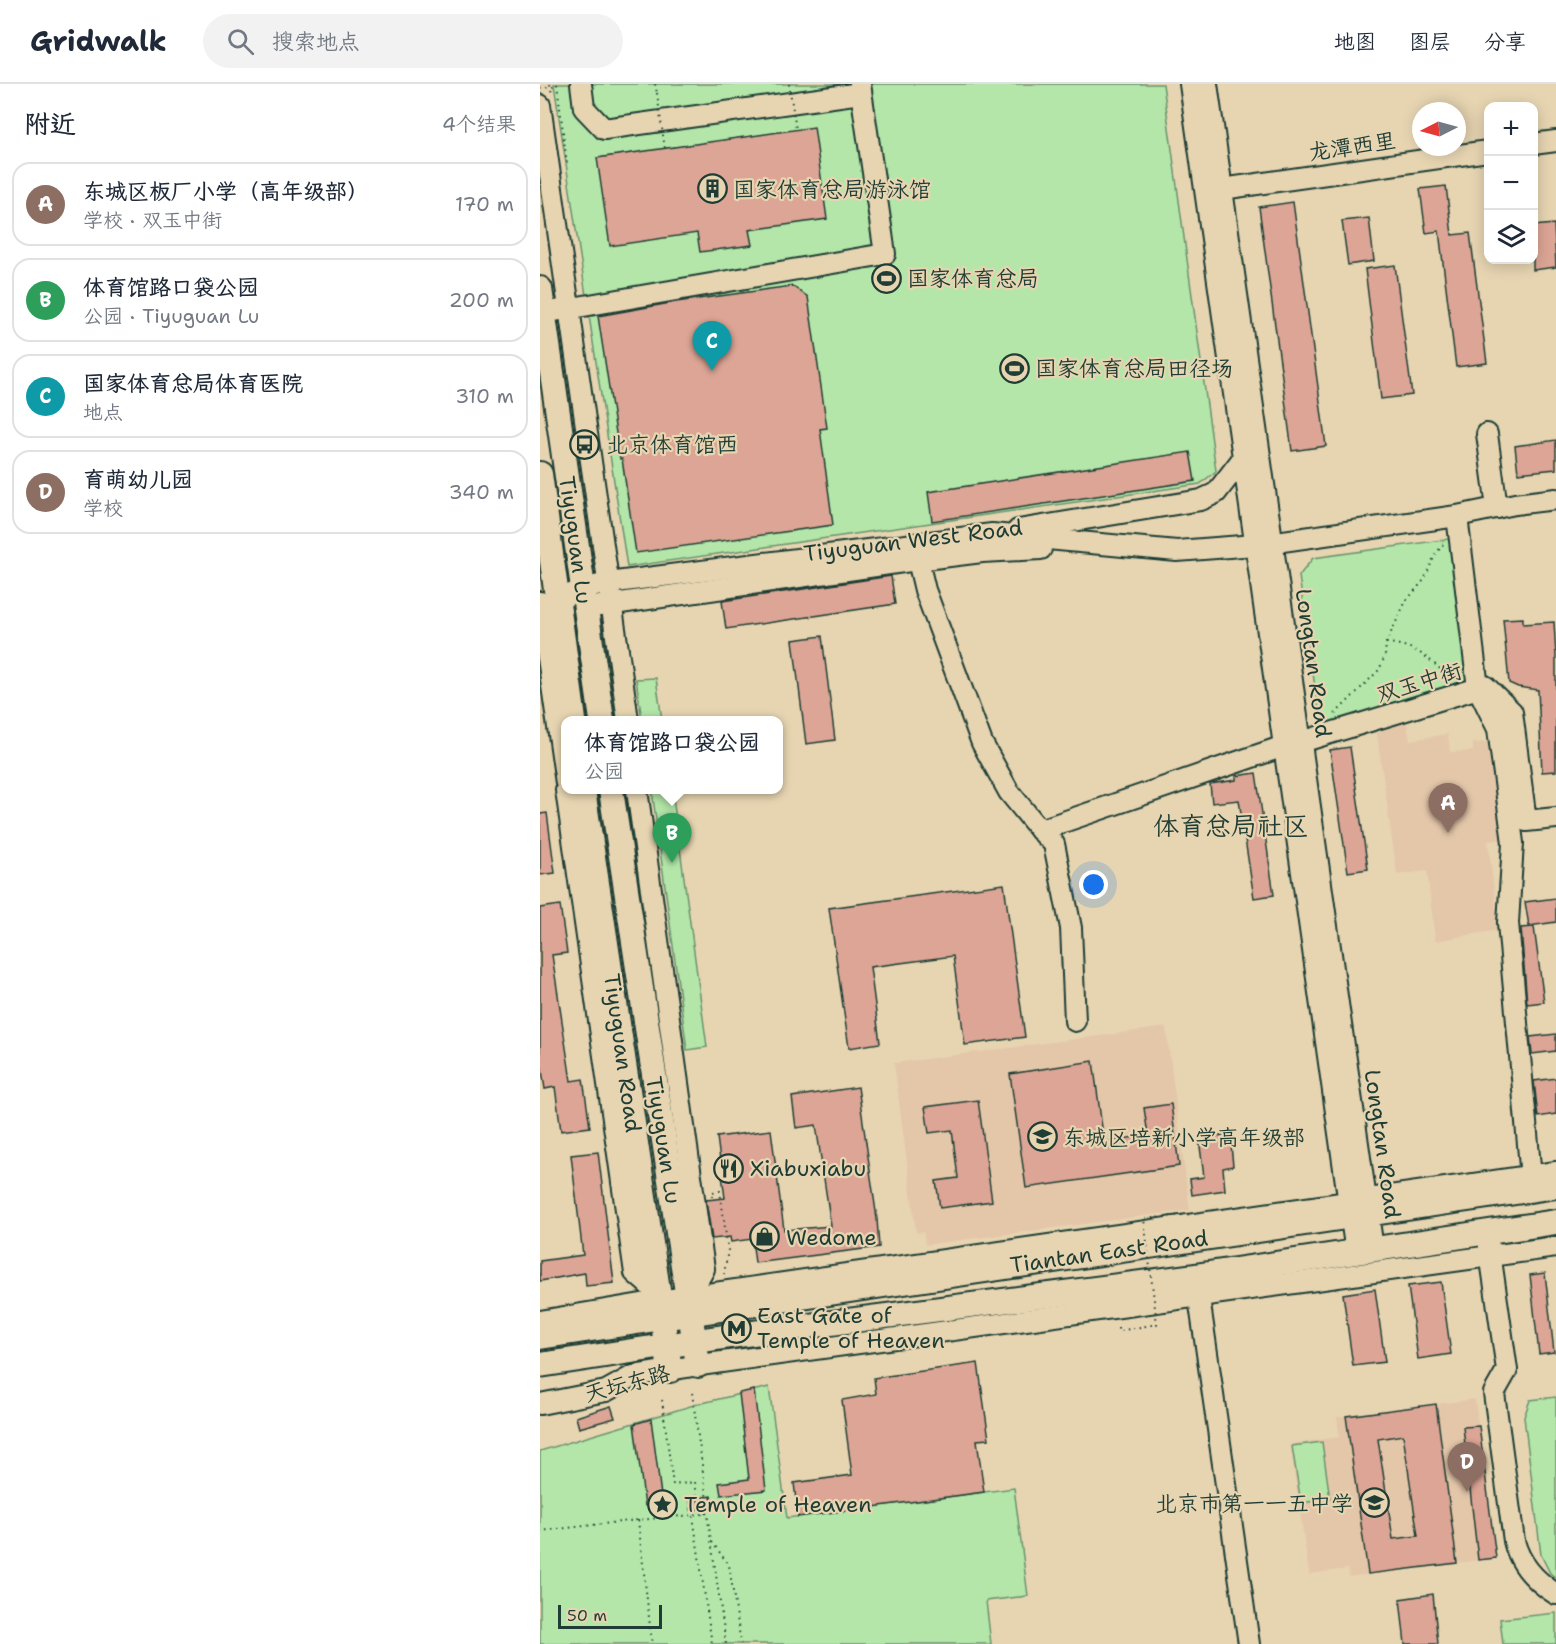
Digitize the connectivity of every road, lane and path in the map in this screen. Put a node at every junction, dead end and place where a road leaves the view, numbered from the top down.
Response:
1 (581, 84) edge
2 (655, 84) edge
3 (789, 84) edge
4 (1190, 84) edge
5 (1207, 84) edge
6 (557, 86) dead end
7 (540, 88) edge
8 (861, 88) edge
9 (540, 105) edge
10 (796, 130) dead end
11 (1556, 141) edge
12 (1538, 143) edge
13 (665, 149) dead end
14 (1484, 152) edge
15 (1222, 189) junction
16 (540, 289) edge
17 (569, 309) junction
18 (543, 313) junction
19 (1487, 434) dead end
20 (1243, 458) junction
21 (540, 474) edge
22 (1556, 499) edge
23 (1497, 508) junction
24 (1457, 516) junction
25 (992, 534) junction
26 (1446, 539) dead end
27 (1264, 544) junction
28 (1113, 546) junction
29 (916, 552) junction
30 (608, 584) junction
31 (584, 598) junction
32 (545, 605) edge
33 (611, 605) junction
34 (1386, 643) junction
35 (1477, 681) junction
36 (573, 716) edge
37 (601, 716) edge
38 (627, 716) edge
39 (1328, 735) junction
40 (561, 741) edge
41 (1293, 744) junction
42 (567, 794) edge
43 (584, 794) edge
44 (612, 794) edge
45 (638, 794) edge
46 (1556, 818) edge
47 (1040, 830) junction
48 (1075, 1021) dead end
49 (1556, 1172) edge
50 (1540, 1184) edge
51 (712, 1200) dead end
52 (1358, 1207) junction
53 (1192, 1214) dead end
54 (1556, 1222) edge
55 (1487, 1231) junction
56 (1556, 1247) edge
57 (1364, 1251) junction
58 (1491, 1256) junction
59 (723, 1282) dead end
60 (1197, 1286) junction
61 (690, 1305) junction
62 (661, 1309) junction
63 (540, 1321) edge
64 (1118, 1328) dead end
65 (540, 1337) edge
66 (694, 1341) junction
67 (665, 1345) junction
68 (540, 1365) edge
69 (698, 1365) junction
70 (670, 1370) junction
71 (692, 1393) dead end
72 (662, 1400) dead end
73 (540, 1404) edge
74 (704, 1514) junction
75 (693, 1515) junction
76 (638, 1520) junction
77 (540, 1532) edge
78 (711, 1541) junction
79 (1556, 1594) edge
80 (652, 1644) edge
81 (712, 1644) edge
82 (726, 1644) edge
83 (741, 1644) edge
84 (1249, 1644) edge

1 - 8 street
2 - 13 path, bridge
3 - 10 path, bridge
4 - 20 street, Longtan Road
5 - 15 street, Longtan Road
6 - 7 path, bridge
8 - 17 street
9 - 17 street
11 - 12 street
14 - 15 street, 龙潭西里
15 - 27 street, Longtan Road
16 - 18 main road, Tiyuguan Lu
17 - 18 street
17 - 30 street
18 - 31 main road, Tiyuguan Lu
19 - 23 street
20 - 25 street
20 - 27 street, Longtan Road
21 - 32 main road
22 - 23 street
23 - 24 street
24 - 27 street
24 - 35 street
25 - 28 street, Tiyuguan West Road
25 - 29 street, Tiyuguan West Road
26 - 34 path
27 - 28 street
27 - 41 street, Longtan Road
28 - 29 street, Tiyuguan West Road
29 - 30 street, Tiyuguan West Road
29 - 33 street, Tiyuguan West Road
29 - 47 street
30 - 31 street, Tiyuguan West Road
30 - 33 street
31 - 32 street, Tiyuguan West Road
31 - 33 street, Tiyuguan West Road
31 - 37 main road, Tiyuguan Lu
32 - 36 main road
32 - 40 street
33 - 38 street
34 - 35 path
34 - 39 path
35 - 39 street, 双玉中街
35 - 46 street, 双玉中街
35 - 50 street
39 - 41 street, 双玉中街
41 - 47 street, 双玉中街
41 - 52 street, Longtan Road
42 - 62 street
43 - 62 main road, Tiyuguan Road
44 - 61 main road, Tiyuguan Lu
45 - 61 street
47 - 48 street
49 - 50 street
50 - 52 main road, Tiantan East Road
51 - 59 path
52 - 57 street, Longtan Road
52 - 61 main road, Tiantan East Road
53 - 64 path, bridge
54 - 55 main road, Tiantan East Road
55 - 57 main road, Tiantan East Road
55 - 58 street
56 - 58 street
57 - 60 main road, Tiantan East Road
58 - 60 street
58 - 79 street
60 - 66 main road, Tiantan East Road
60 - 69 street
60 - 84 street
61 - 62 main road, Tiantan East Road
61 - 66 main road, 天坛东路
62 - 63 street
62 - 65 main road
62 - 67 main road, Tiyuguan Road
66 - 67 main road, Tiantan East Road
66 - 69 main road, 天坛东路
67 - 68 main road, 天坛东路
67 - 70 main road, Tiyuguan Road
69 - 70 street, 天坛东路
70 - 73 street, 天坛东路
71 - 74 path
72 - 74 path
74 - 75 path
74 - 78 path
75 - 76 path
75 - 81 path
76 - 77 path
76 - 80 path
78 - 82 path
78 - 83 path

